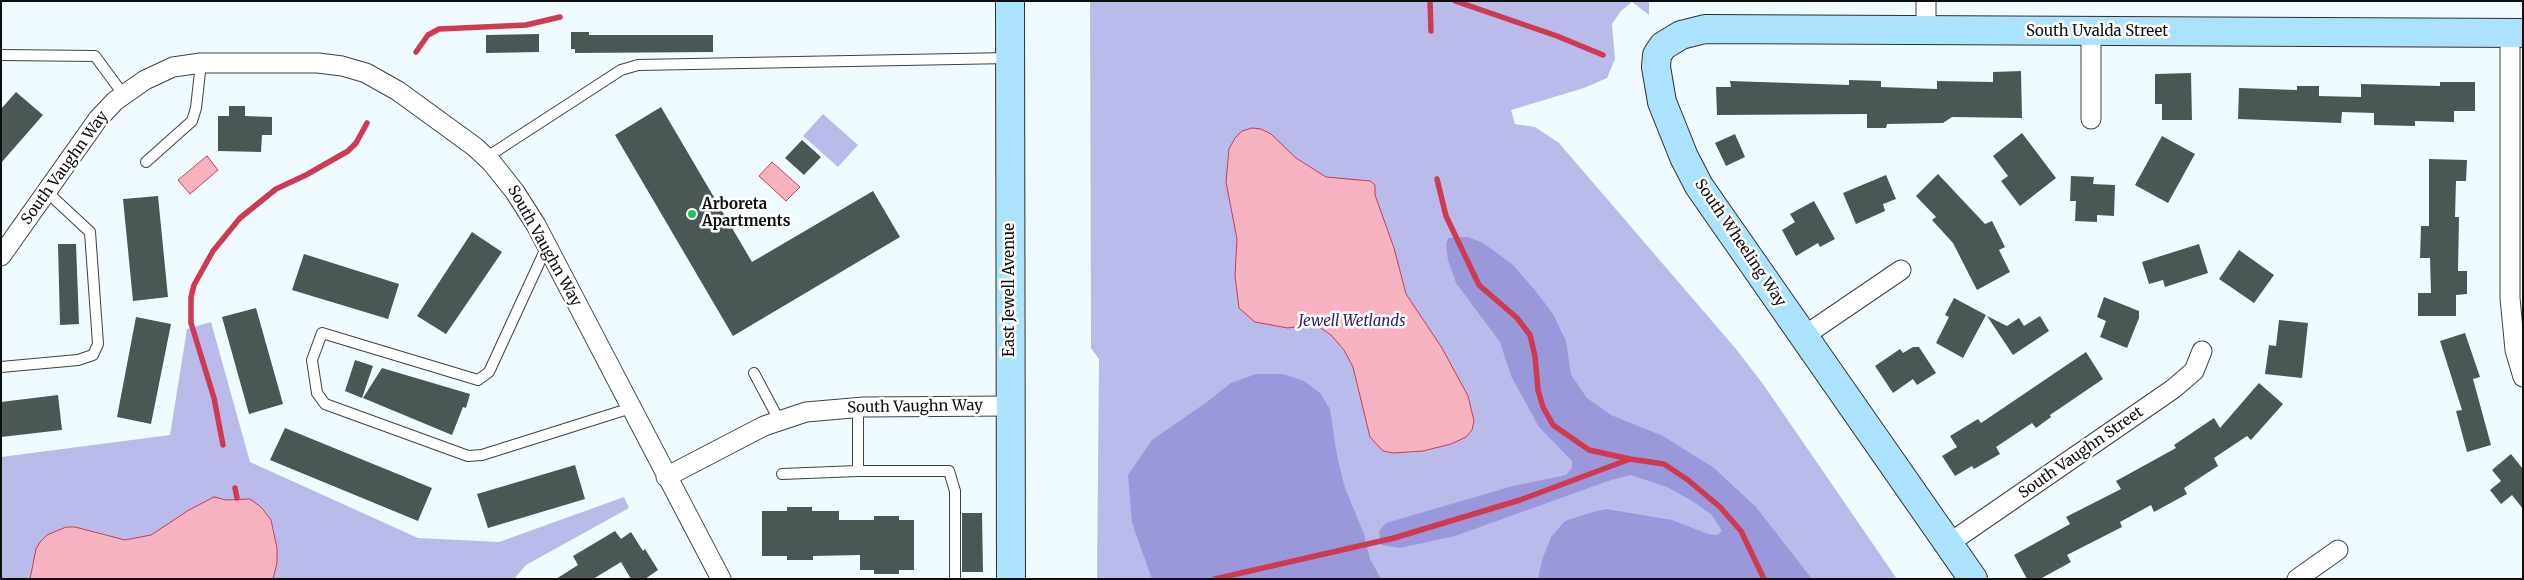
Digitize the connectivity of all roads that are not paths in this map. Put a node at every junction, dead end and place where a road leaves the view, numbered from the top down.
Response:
1 (1010, 1) edge
2 (1926, 1) edge
3 (1926, 31) junction
4 (2091, 32) junction
5 (2516, 33) edge
6 (1673, 38) joint
7 (1, 55) edge
8 (1009, 58) junction
9 (201, 63) junction
10 (123, 94) junction
11 (2091, 119) dead end
12 (486, 157) junction
13 (146, 162) dead end
14 (47, 192) junction
15 (547, 246) junction
16 (1, 256) edge
17 (1901, 270) dead end
18 (1804, 336) junction
19 (2202, 351) dead end
20 (1, 367) edge
21 (754, 373) dead end
22 (2523, 377) edge
23 (1010, 406) junction
24 (858, 407) junction
25 (631, 408) junction
26 (779, 420) junction
27 (858, 471) junction
28 (782, 474) dead end
29 (666, 477) junction
30 (1948, 544) junction
31 (2338, 550) dead end
32 (721, 579) edge
33 (955, 579) edge
34 (1011, 579) edge
35 (1973, 579) edge
36 (2297, 579) edge

1 - 8 street, East Jewell Avenue
2 - 3 street
3 - 4 street, South Uvalda Street
3 - 6 street, South Uvalda Street
4 - 5 street, South Uvalda Street
4 - 11 street
5 - 22 street
6 - 18 street, South Wheeling Way
7 - 10 lane
8 - 12 lane
8 - 23 street, East Jewell Avenue
9 - 10 street, South Vaughn Way
9 - 12 street, South Vaughn Way
9 - 13 lane
10 - 14 street, South Vaughn Way
12 - 15 street, South Vaughn Way
14 - 16 street, South Vaughn Way
14 - 20 lane
15 - 25 street, South Vaughn Way
15 - 25 lane
17 - 18 street
18 - 30 street, South Wheeling Way
19 - 30 street, South Vaughn Street
21 - 26 lane
23 - 24 street, South Vaughn Way
23 - 34 street, East Jewell Avenue
24 - 26 street, South Vaughn Way
24 - 27 lane
25 - 29 street, South Vaughn Way
26 - 29 street, South Vaughn Way
27 - 28 lane
27 - 33 lane
29 - 32 street
30 - 35 street, South Wheeling Way
31 - 36 street

